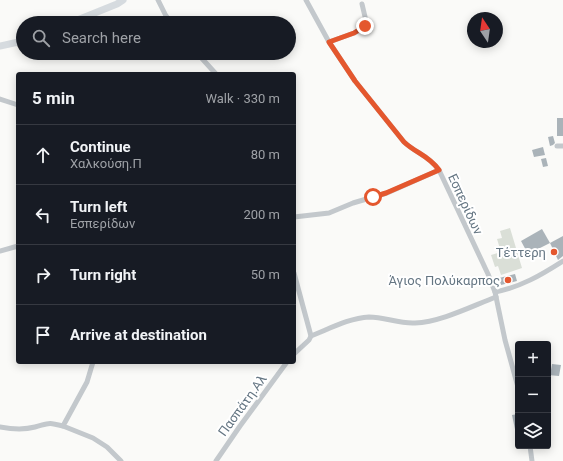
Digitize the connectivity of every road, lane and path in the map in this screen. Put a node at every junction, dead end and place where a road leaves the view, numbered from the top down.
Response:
1 (123, 0) edge
2 (158, 0) edge
3 (306, 0) edge
4 (362, 4) dead end
5 (87, 16) edge
6 (166, 16) edge
7 (329, 42) junction
8 (16, 43) edge
9 (0, 46) edge
10 (203, 60) edge
11 (214, 72) edge
12 (0, 99) edge
13 (16, 104) edge
14 (557, 146) dead end
15 (563, 146) edge
16 (439, 170) junction
17 (296, 217) edge
18 (16, 247) edge
19 (0, 251) edge
20 (563, 261) edge
21 (296, 280) edge
22 (496, 295) junction
23 (311, 336) junction
24 (296, 352) edge
25 (92, 364) edge
26 (286, 364) edge
27 (515, 377) edge
28 (63, 426) junction
29 (0, 427) edge
30 (530, 449) edge
31 (122, 461) edge
32 (216, 461) edge
33 (532, 461) edge

1 - 5 main road
2 - 6 street
3 - 7 street, Εσπερίδων
4 - 7 street
7 - 16 street, Εσπερίδων
8 - 9 main road
10 - 11 street
12 - 13 street
14 - 15 street
16 - 17 street
16 - 22 street, Εσπερίδων
18 - 19 street
20 - 22 street
21 - 23 street
22 - 23 street
22 - 27 street, Εσπερίδων
23 - 24 street
25 - 28 street
26 - 32 street, Πασπάτη.Αλ
28 - 29 street
28 - 31 street
30 - 33 street

